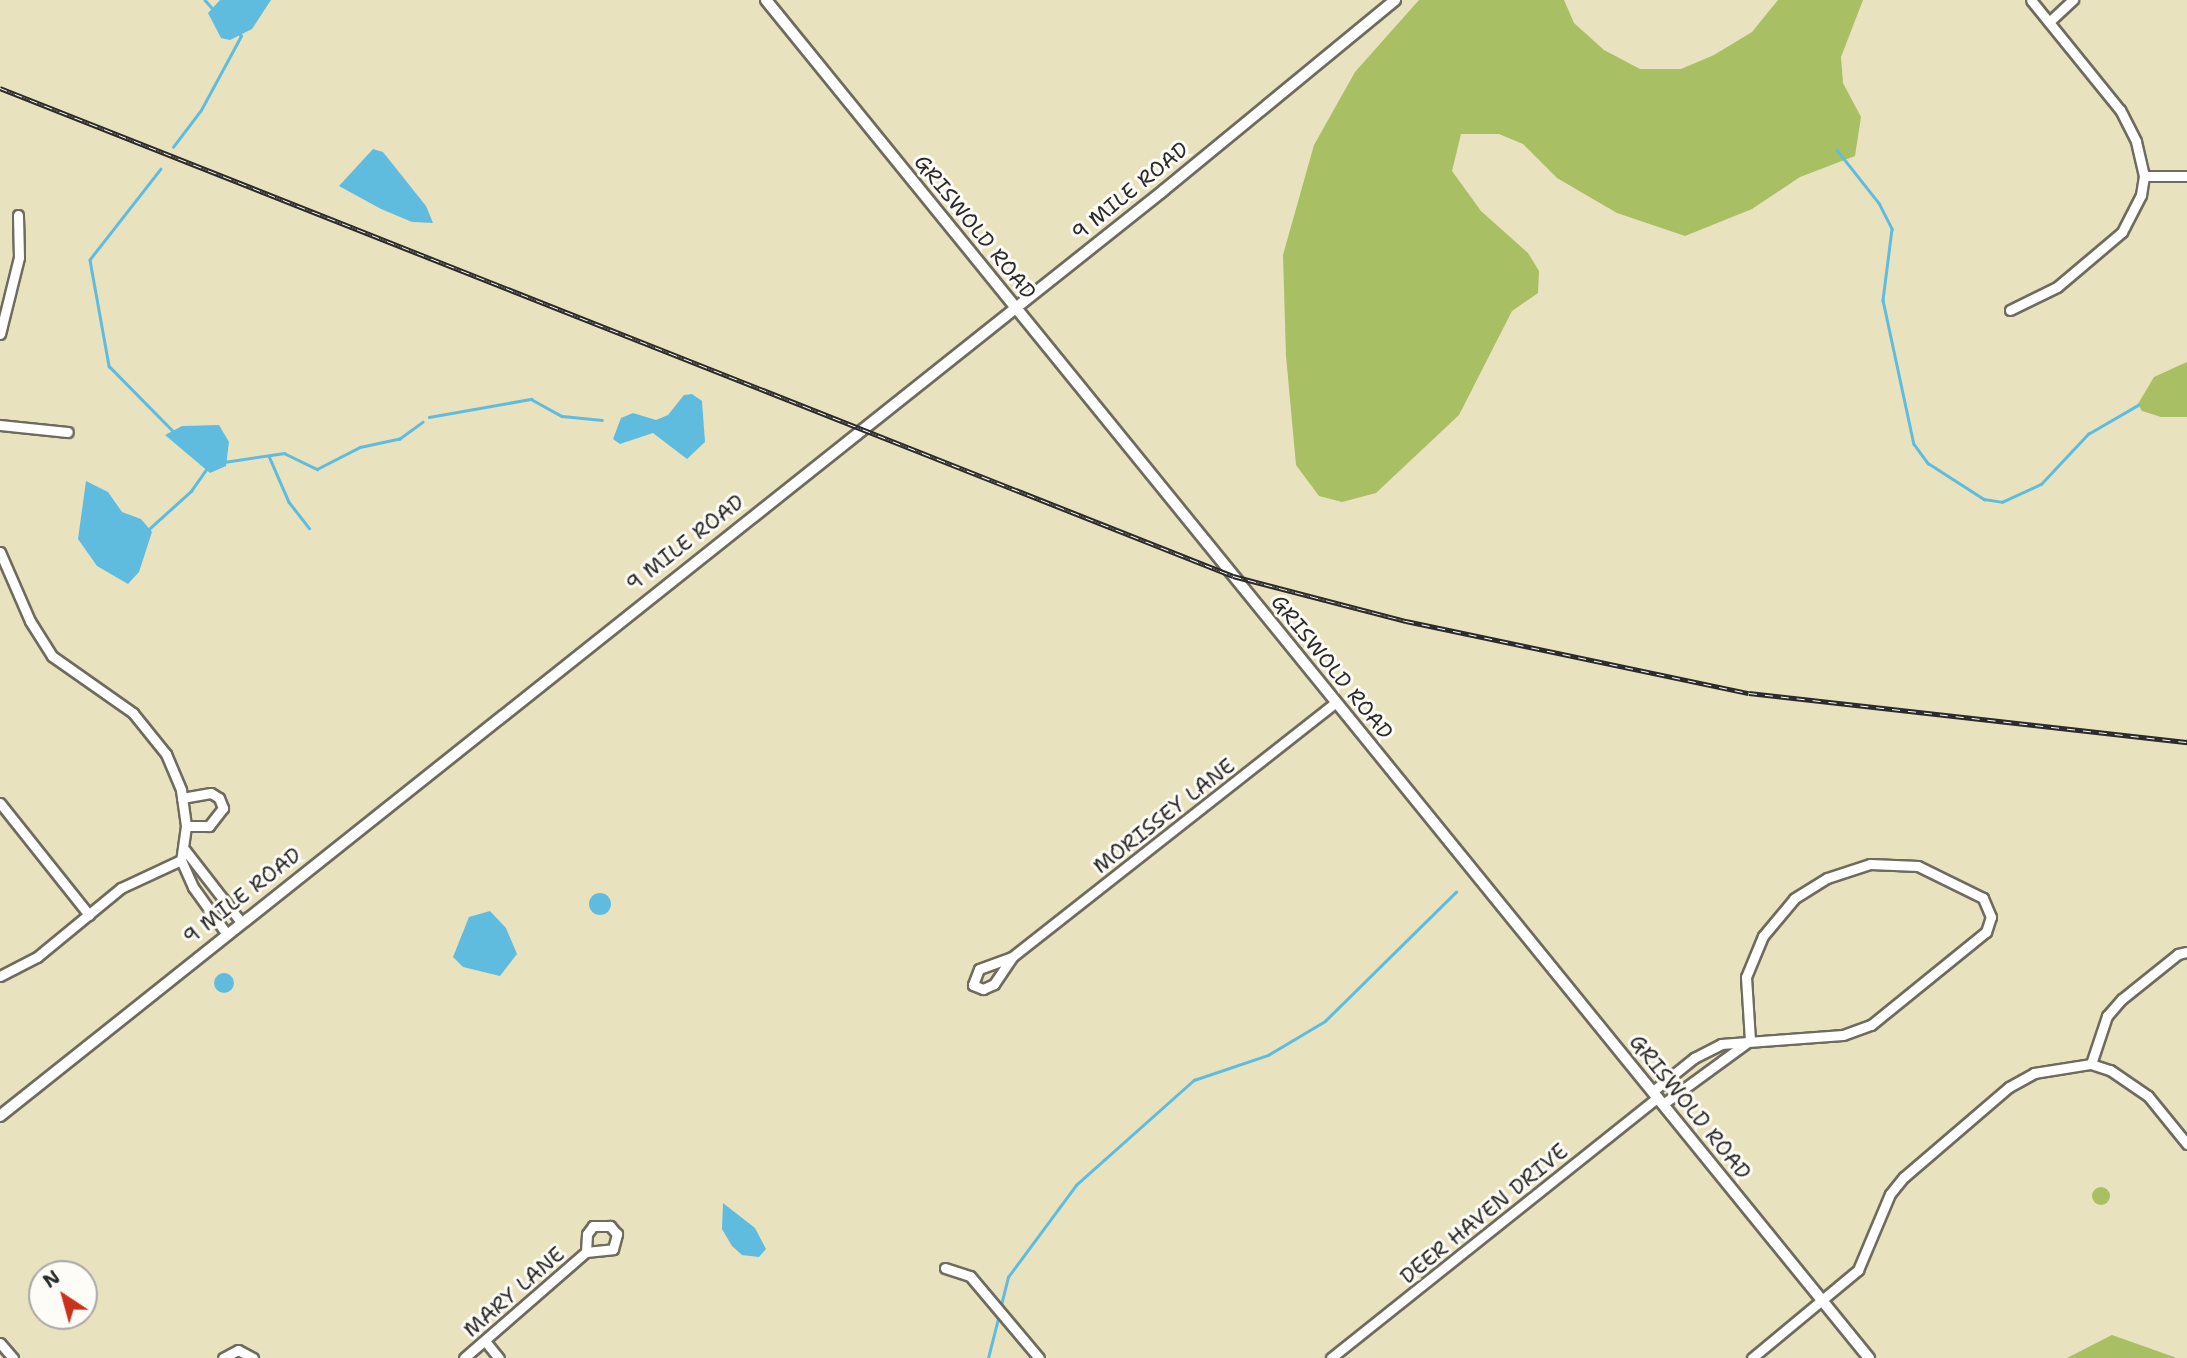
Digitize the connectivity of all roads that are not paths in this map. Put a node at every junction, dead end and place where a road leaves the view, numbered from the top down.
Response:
1 (766, 0) edge
2 (1395, 0) edge
3 (2031, 0) edge
4 (2073, 0) edge
5 (2049, 22) junction
6 (2144, 176) junction
7 (2187, 176) edge
8 (18, 215) dead end
9 (1015, 308) junction
10 (2010, 310) dead end
11 (0, 334) edge
12 (0, 425) edge
13 (68, 432) dead end
14 (0, 552) edge
15 (1336, 702) junction
16 (182, 798) junction
17 (0, 803) edge
18 (187, 826) junction
19 (185, 850) junction
20 (181, 860) junction
21 (89, 915) junction
22 (240, 922) junction
23 (226, 933) junction
24 (2187, 952) edge
25 (1013, 957) junction
26 (0, 976) edge
27 (1750, 1041) junction
28 (2091, 1064) junction
29 (1658, 1098) junction
30 (0, 1116) edge
31 (2187, 1144) edge
32 (586, 1252) dead end
33 (945, 1268) dead end
34 (1822, 1300) junction
35 (485, 1341) junction
36 (0, 1343) edge
37 (13, 1358) edge
38 (223, 1358) edge
39 (253, 1358) edge
40 (464, 1358) edge
41 (499, 1358) edge
42 (1038, 1358) edge
43 (1331, 1358) edge
44 (1752, 1358) edge
45 (1869, 1358) edge

1 - 9 street, GRISWOLD ROAD
2 - 9 street, 9 MILE ROAD
3 - 5 street
4 - 5 street
5 - 6 street
6 - 7 street
6 - 10 street
8 - 11 street
9 - 15 street, GRISWOLD ROAD
9 - 22 street, 9 MILE ROAD
12 - 13 street
14 - 16 street
15 - 25 street, MORISSEY LANE
15 - 29 street, GRISWOLD ROAD
16 - 18 street
16 - 18 street
17 - 21 street
18 - 19 street
19 - 20 street
19 - 22 street
20 - 21 street
20 - 23 street
21 - 26 street
22 - 23 street, 9 MILE ROAD
23 - 30 street, 9 MILE ROAD
24 - 28 street
25 - 25 street, MORISSEY LANE
27 - 27 street
27 - 29 street
27 - 29 street
28 - 31 street
28 - 34 street
29 - 34 street, GRISWOLD ROAD
29 - 43 street, DEER HAVEN DRIVE
32 - 35 street, MARY LANE
33 - 42 street
34 - 44 street
34 - 45 street, GRISWOLD ROAD
35 - 40 street, MARY LANE
35 - 41 street
36 - 37 street
38 - 39 street

